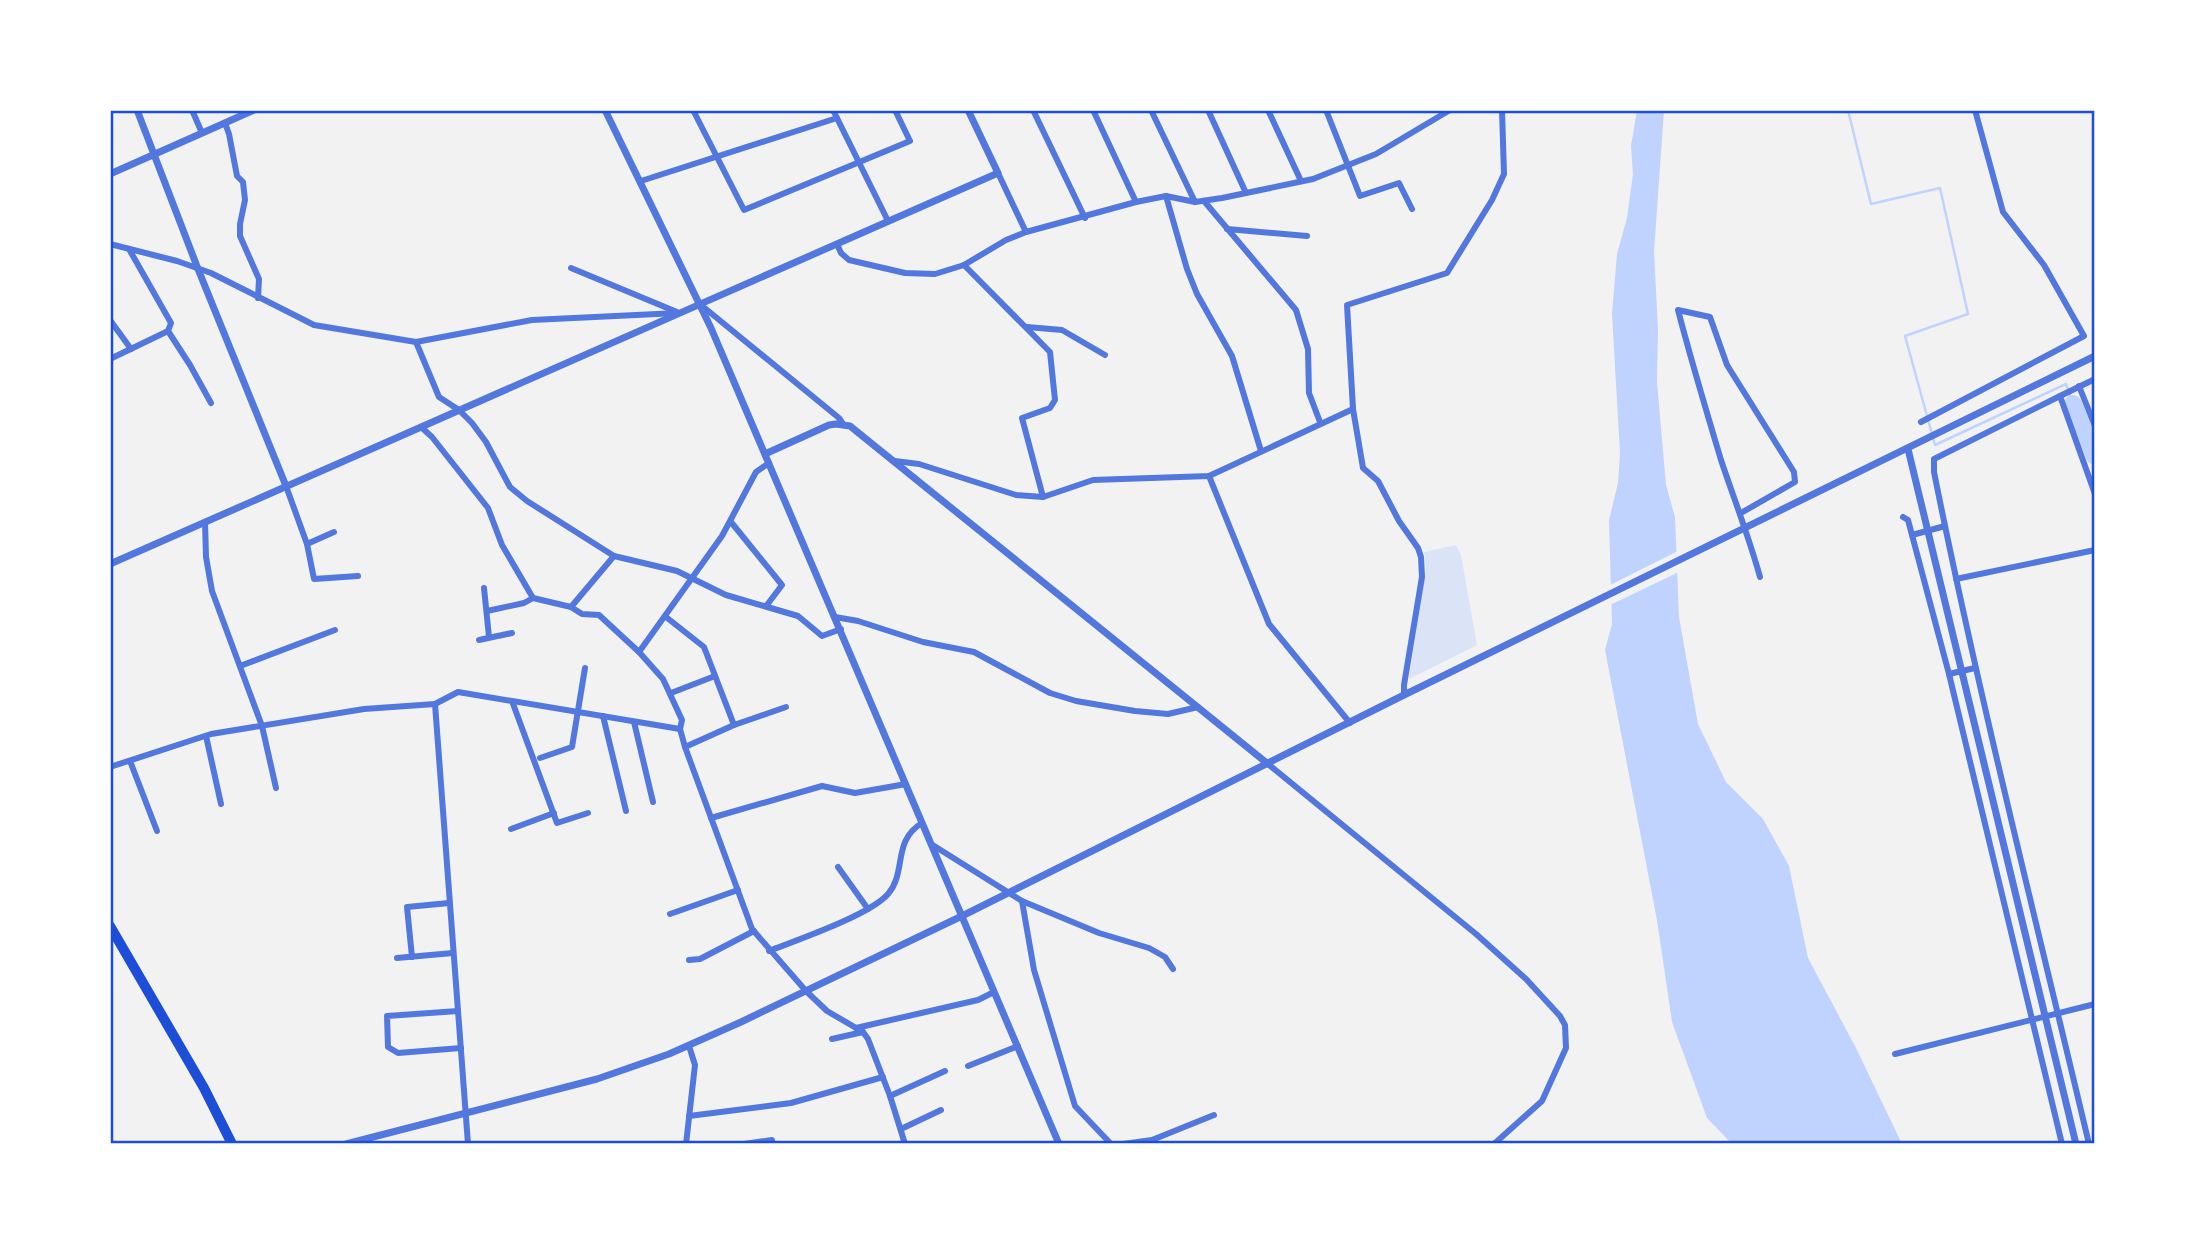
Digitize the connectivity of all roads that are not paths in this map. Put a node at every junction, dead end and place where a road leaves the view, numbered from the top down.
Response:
1 (137, 110) edge
2 (192, 110) edge
3 (254, 110) edge
4 (605, 110) edge
5 (692, 110) edge
6 (832, 110) edge
7 (895, 110) edge
8 (968, 110) edge
9 (1033, 110) edge
10 (1093, 110) edge
11 (1151, 110) edge
12 (1208, 110) edge
13 (1268, 110) edge
14 (1326, 110) edge
15 (1450, 110) edge
16 (1502, 110) edge
17 (1975, 110) edge
18 (837, 118) junction
19 (225, 123) junction
20 (202, 133) junction
21 (153, 155) junction
22 (715, 156) junction
23 (860, 162) junction
24 (1349, 165) junction
25 (998, 173) junction
26 (110, 174) edge
27 (640, 181) junction
28 (1301, 181) junction
29 (1246, 193) junction
30 (1166, 196) junction
31 (1204, 201) junction
32 (1136, 202) junction
33 (1195, 202) junction
34 (1412, 209) dead end
35 (1085, 218) junction
36 (888, 221) junction
37 (1227, 229) junction
38 (1026, 232) junction
39 (1307, 236) dead end
40 (110, 244) edge
41 (837, 244) junction
42 (129, 249) junction
43 (964, 265) junction
44 (571, 268) dead end
45 (198, 269) junction
46 (258, 298) junction
47 (700, 304) junction
48 (679, 313) junction
49 (110, 320) edge
50 (1027, 327) junction
51 (168, 331) junction
52 (416, 342) junction
53 (131, 349) junction
54 (1105, 355) dead end
55 (2095, 356) edge
56 (110, 359) edge
57 (2095, 379) edge
58 (2079, 386) junction
59 (2060, 396) junction
60 (211, 403) dead end
61 (1353, 409) junction
62 (460, 410) junction
63 (1320, 422) junction
64 (1921, 422) dead end
65 (843, 424) junction
66 (2095, 426) edge
67 (421, 427) junction
68 (1908, 450) junction
69 (1261, 451) junction
70 (765, 454) junction
71 (895, 461) junction
72 (769, 463) junction
73 (1209, 476) junction
74 (286, 486) junction
75 (2095, 494) edge
76 (1043, 497) junction
77 (1741, 513) junction
78 (1903, 517) dead end
79 (205, 522) junction
80 (731, 522) junction
81 (1945, 526) junction
82 (1743, 530) junction
83 (1928, 530) junction
84 (334, 532) dead end
85 (1912, 535) junction
86 (307, 544) junction
87 (2095, 550) edge
88 (614, 556) junction
89 (110, 564) edge
90 (358, 576) dead end
91 (1760, 577) dead end
92 (694, 579) junction
93 (1955, 579) junction
94 (484, 588) dead end
95 (533, 597) junction
96 (766, 605) junction
97 (571, 607) junction
98 (486, 611) junction
99 (666, 617) junction
100 (835, 617) junction
101 (841, 629) junction
102 (335, 630) dead end
103 (512, 633) dead end
104 (489, 637) junction
105 (479, 640) dead end
106 (639, 652) junction
107 (240, 666) junction
108 (586, 668) dead end
109 (1975, 668) junction
110 (1962, 671) junction
111 (1950, 674) junction
112 (715, 676) junction
113 (671, 693) junction
114 (1404, 695) junction
115 (512, 701) junction
116 (435, 704) junction
117 (786, 707) dead end
118 (1198, 707) junction
119 (578, 712) junction
120 (603, 716) junction
121 (634, 722) junction
122 (1350, 723) junction
123 (734, 725) junction
124 (262, 726) junction
125 (680, 729) junction
126 (206, 736) junction
127 (685, 747) junction
128 (540, 758) dead end
129 (130, 761) junction
130 (1268, 764) junction
131 (110, 767) edge
132 (906, 784) junction
133 (275, 788) dead end
134 (653, 802) dead end
135 (221, 803) dead end
136 (626, 811) dead end
137 (554, 813) junction
138 (588, 813) dead end
139 (711, 818) junction
140 (922, 823) junction
141 (511, 829) dead end
142 (157, 831) dead end
143 (931, 844) junction
144 (838, 867) dead end
145 (738, 890) junction
146 (1008, 893) junction
147 (1022, 901) junction
148 (449, 903) junction
149 (868, 909) junction
150 (670, 914) dead end
151 (962, 916) junction
152 (110, 926) edge
153 (754, 932) junction
154 (769, 951) junction
155 (453, 953) junction
156 (412, 957) junction
157 (397, 958) dead end
158 (689, 960) dead end
159 (1173, 969) dead end
160 (806, 991) junction
161 (994, 992) junction
162 (2095, 1004) edge
163 (458, 1011) junction
164 (2058, 1013) junction
165 (2046, 1016) junction
166 (2032, 1019) junction
167 (856, 1028) junction
168 (863, 1032) junction
169 (832, 1039) dead end
170 (689, 1046) junction
171 (1018, 1046) junction
172 (461, 1048) junction
173 (1895, 1054) dead end
174 (968, 1066) dead end
175 (945, 1071) dead end
176 (883, 1077) junction
177 (891, 1096) junction
178 (941, 1111) dead end
179 (465, 1114) junction
180 (1214, 1115) dead end
181 (689, 1116) junction
182 (901, 1129) junction
183 (232, 1144) edge
184 (346, 1144) edge
185 (468, 1144) edge
186 (685, 1144) edge
187 (744, 1144) edge
188 (772, 1144) edge
189 (905, 1144) edge
190 (1059, 1144) edge
191 (1111, 1144) edge
192 (1123, 1144) edge
193 (1494, 1144) edge
194 (2062, 1144) edge
195 (2076, 1144) edge
196 (2090, 1144) edge

1 - 21 street
2 - 20 street
3 - 19 street
4 - 27 street
5 - 22 street
6 - 18 street
7 - 23 street
8 - 25 street
9 - 35 street
10 - 32 street
11 - 33 street
12 - 29 street
13 - 28 street
14 - 24 street
15 - 24 street
16 - 61 street
17 - 64 street
18 - 22 street
18 - 23 street
19 - 20 street
19 - 46 street
20 - 21 street
21 - 26 street
21 - 45 street
22 - 23 street
22 - 27 street
23 - 36 street
24 - 28 street
24 - 34 street
25 - 36 street
25 - 38 street
27 - 47 street
28 - 29 street
29 - 31 street
30 - 32 street
30 - 33 street
30 - 69 street
31 - 33 street
31 - 37 street
32 - 35 street
35 - 38 street
36 - 41 street
37 - 39 street
37 - 63 street
38 - 43 street
40 - 42 street
41 - 43 street
41 - 47 street
42 - 45 street
42 - 51 street
43 - 50 street
44 - 48 street
45 - 46 street
45 - 74 street
46 - 52 street
47 - 48 street
47 - 65 street
47 - 70 street
48 - 52 street
48 - 62 street
49 - 53 street
50 - 54 street
50 - 76 street
51 - 53 street
51 - 60 street
52 - 62 street
53 - 56 street
55 - 68 street
57 - 58 street
58 - 59 street
58 - 66 street
59 - 75 street
59 - 81 street
61 - 63 street
61 - 114 street
62 - 67 street
62 - 88 street
63 - 69 street
65 - 70 street
65 - 71 street
67 - 74 street
67 - 95 street
68 - 82 street
68 - 83 street
69 - 73 street
70 - 72 street
71 - 76 street
71 - 118 street
72 - 80 street
72 - 100 street
73 - 76 street
73 - 122 street
74 - 79 street
74 - 86 street
77 - 77 street
77 - 82 street
78 - 85 street
79 - 89 street
79 - 107 street
80 - 92 street
80 - 96 street
81 - 83 street
81 - 93 street
82 - 91 street
82 - 114 street
83 - 85 street
83 - 110 street
84 - 86 street
85 - 111 street
86 - 90 street
87 - 93 street
88 - 92 street
88 - 97 street
92 - 96 street
92 - 99 street
93 - 109 street
94 - 98 street
95 - 97 street
95 - 98 street
96 - 101 street
97 - 106 street
98 - 104 street
99 - 106 street
99 - 112 street
100 - 101 street
100 - 118 street
101 - 132 street
102 - 107 street
103 - 104 street
104 - 105 street
106 - 113 street
107 - 124 street
108 - 119 street
109 - 110 street
109 - 164 street
110 - 111 street
110 - 165 street
111 - 166 street
112 - 113 street
112 - 123 street
113 - 125 street
114 - 122 street
115 - 116 street
115 - 119 street
115 - 137 street
116 - 124 street
116 - 148 street
117 - 123 street
118 - 130 street
119 - 120 street
119 - 128 street
120 - 121 street
120 - 136 street
121 - 125 street
121 - 134 street
122 - 130 street
123 - 127 street
124 - 126 street
124 - 133 street
125 - 127 street
126 - 129 street
126 - 135 street
127 - 139 street
129 - 131 street
129 - 142 street
130 - 146 street
130 - 193 street
132 - 139 street
132 - 140 street
137 - 138 street
137 - 141 street
139 - 145 street
140 - 143 street
140 - 149 street
143 - 146 street
143 - 151 street
144 - 149 street
145 - 150 street
145 - 153 street
146 - 147 street
146 - 151 street
147 - 159 street
147 - 191 street
148 - 155 street
148 - 156 street
149 - 154 street
151 - 160 street
151 - 161 street
152 - 183 highway
153 - 154 street
153 - 158 street
154 - 160 street
155 - 156 street
155 - 163 street
156 - 157 street
160 - 167 street
160 - 170 street
161 - 167 street
161 - 171 street
162 - 164 street
163 - 172 street
163 - 172 street
164 - 165 street
164 - 196 street
165 - 166 street
165 - 195 street
166 - 173 street
166 - 194 street
167 - 168 street
168 - 169 street
168 - 176 street
170 - 179 street
170 - 181 street
171 - 174 street
171 - 190 street
172 - 179 street
175 - 177 street
176 - 177 street
176 - 181 street
177 - 182 street
178 - 182 street
179 - 184 street
179 - 185 street
180 - 192 street
181 - 186 street
182 - 189 street
187 - 188 street

